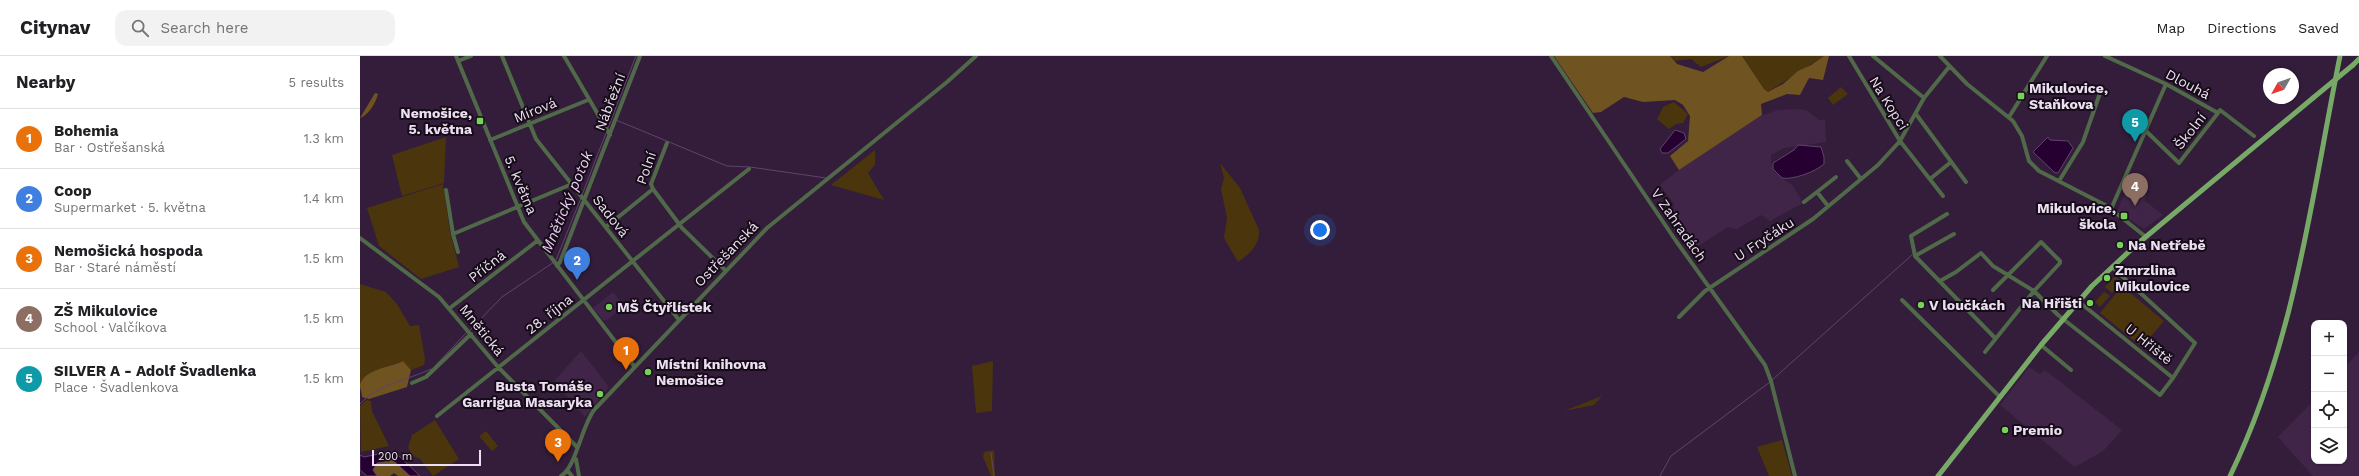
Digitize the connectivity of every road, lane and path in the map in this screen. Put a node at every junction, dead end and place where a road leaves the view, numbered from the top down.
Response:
1 (456, 56) edge
2 (471, 56) edge
3 (502, 56) edge
4 (564, 56) edge
5 (640, 56) edge
6 (976, 56) edge
7 (1551, 56) edge
8 (1848, 56) edge
9 (1873, 56) edge
10 (2047, 56) edge
11 (2104, 56) edge
12 (2340, 56) edge
13 (1942, 57) edge
14 (2359, 60) edge
15 (458, 61) junction
16 (1949, 67) junction
17 (2166, 84) junction
18 (2100, 93) dead end
19 (1924, 98) junction
20 (588, 100) junction
21 (1916, 114) junction
22 (2218, 114) junction
23 (2009, 117) junction
24 (530, 124) junction
25 (2146, 131) junction
26 (608, 134) junction
27 (2254, 136) dead end
28 (490, 140) junction
29 (1900, 141) junction
30 (667, 143) dead end
31 (1847, 161) dead end
32 (1951, 162) junction
33 (749, 169) dead end
34 (1836, 177) dead end
35 (1861, 179) junction
36 (1930, 179) junction
37 (2059, 181) junction
38 (1966, 182) dead end
39 (572, 184) junction
40 (653, 189) junction
41 (446, 190) dead end
42 (1817, 192) junction
43 (1943, 196) dead end
44 (582, 198) junction
45 (1804, 202) dead end
46 (1828, 206) junction
47 (518, 207) junction
48 (2111, 209) junction
49 (1947, 214) dead end
50 (680, 225) junction
51 (606, 227) junction
52 (453, 234) junction
53 (1954, 234) dead end
54 (2146, 237) junction
55 (360, 238) edge
56 (537, 241) junction
57 (458, 252) dead end
58 (1915, 256) junction
59 (633, 262) junction
60 (556, 266) junction
61 (2112, 267) junction
62 (726, 271) junction
63 (2008, 275) junction
64 (1940, 281) junction
65 (1709, 288) junction
66 (1993, 290) dead end
67 (2034, 291) junction
68 (1902, 300) dead end
69 (583, 301) junction
70 (2078, 301) junction
71 (450, 308) junction
72 (1679, 317) dead end
73 (2063, 318) junction
74 (679, 320) junction
75 (471, 334) junction
76 (1996, 338) junction
77 (2041, 345) junction
78 (1985, 352) dead end
79 (634, 366) junction
80 (498, 368) junction
81 (2071, 370) dead end
82 (2173, 378) junction
83 (412, 383) dead end
84 (2000, 398) junction
85 (437, 416) dead end
86 (577, 448) junction
87 (568, 468) junction
88 (577, 469) junction
89 (561, 476) edge
90 (567, 476) edge
91 (573, 476) edge
92 (578, 476) edge
93 (1795, 476) edge
94 (1938, 476) edge
95 (2230, 476) edge

1 - 15 street, 5. května
2 - 15 street
3 - 24 street, Sadová
4 - 20 street
5 - 26 street, Nábřežní
6 - 62 street, Ostřešanská
7 - 65 street, V Zahradách
8 - 29 street, Na Kopci
9 - 19 street, Na Kopci
10 - 23 street
11 - 17 street, Dlouhá
12 - 95 main road
13 - 16 street
14 - 54 main road, bridge
15 - 28 street, 5. května
16 - 19 street, Na Kopci
16 - 23 street
17 - 22 street, Dlouhá
17 - 25 street
18 - 37 street
19 - 21 street, Na Kopci
20 - 24 street, Mírová
20 - 26 street
21 - 29 street, Na Kopci
21 - 32 street, Na Kopci
22 - 25 street, Školní
22 - 27 street, Dlouhá
23 - 37 street
24 - 28 street, Mírová
24 - 39 street, Sadová
25 - 48 street
26 - 44 street, Nábřežní
28 - 47 street, 5. května
29 - 35 street, U Fryčáku
29 - 36 street, Na Kopci
30 - 40 street, Polní
31 - 35 street
32 - 36 street
32 - 38 street, Na Kopci
33 - 50 street, 28. října
34 - 42 street, U Fryčáku
35 - 46 street, U Fryčáku
36 - 43 street, Na Kopci
37 - 48 street
39 - 44 street, Sadová
39 - 47 street
40 - 50 street
40 - 51 street, Polní
41 - 52 street
42 - 45 street, U Fryčáku
42 - 46 street
44 - 51 street, Sadová
44 - 60 street, Nábřežní
46 - 65 street, U Fryčáku
47 - 52 street
47 - 56 street, 5. května
48 - 54 street
49 - 58 street
50 - 59 street, 28. října
50 - 62 street
51 - 59 street, Sadová
52 - 57 street
53 - 58 street
54 - 61 main road
55 - 71 street, Mnětická
56 - 60 street, 5. května
56 - 71 street, Příčná
58 - 64 street
59 - 69 street, 28. října
59 - 74 street, Sadová
60 - 69 street, 5. května
61 - 70 main road
61 - 82 street, U Hřiště
62 - 74 street, Ostřešanská
63 - 64 street
63 - 66 street
63 - 67 street
63 - 67 street
64 - 76 street
65 - 72 street, U Fryčáku
65 - 93 street, V Zahradách
67 - 73 street
67 - 76 street
68 - 84 street
69 - 79 street, 5. května
69 - 80 street, 28. října
70 - 73 main road
70 - 82 street, U Hřiště
71 - 75 street, Mnětická
73 - 77 main road
73 - 82 street
74 - 79 street, Ostřešanská
75 - 80 street, Mnětická
75 - 83 street
76 - 78 street
77 - 81 street
77 - 84 main road
79 - 86 street, Ostřešanská
80 - 85 street, 28. října
80 - 86 street, Mnětická
84 - 94 main road
86 - 87 street, Ostřešanská
86 - 88 street
87 - 88 street
87 - 89 street
87 - 91 street
88 - 91 street
88 - 92 street
90 - 91 street

